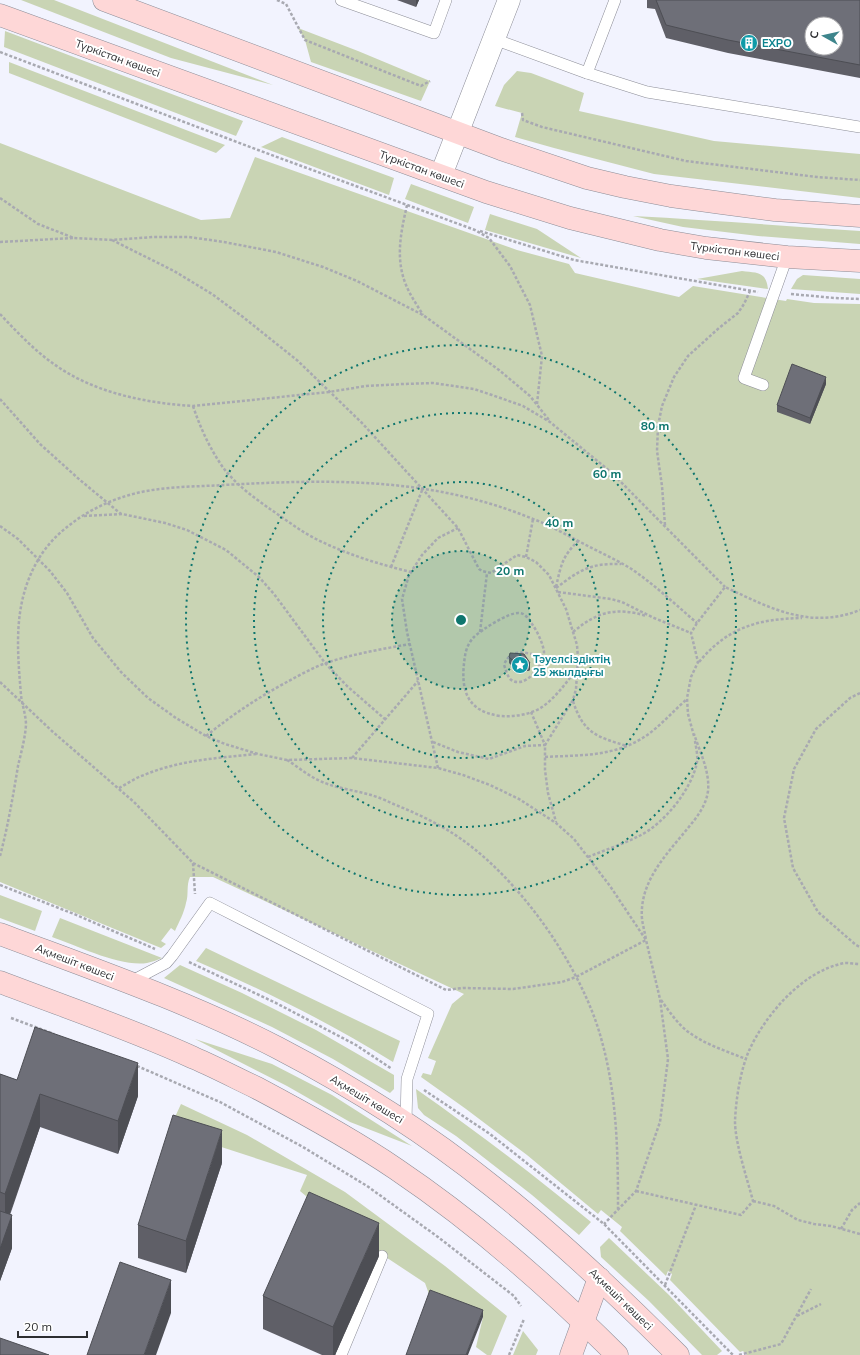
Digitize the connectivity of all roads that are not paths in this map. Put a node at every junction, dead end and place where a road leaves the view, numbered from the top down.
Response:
1 (104, 0) edge
2 (341, 0) edge
3 (446, 0) edge
4 (509, 0) edge
5 (615, 0) edge
6 (0, 15) edge
7 (494, 39) junction
8 (588, 74) junction
9 (860, 127) edge
10 (458, 133) junction
11 (441, 175) junction
12 (860, 216) edge
13 (787, 257) junction
14 (860, 262) edge
15 (763, 384) dead end
16 (0, 934) edge
17 (0, 982) edge
18 (129, 983) junction
19 (406, 1123) junction
20 (382, 1256) dead end
21 (600, 1278) junction
22 (583, 1321) junction
23 (341, 1355) edge
24 (571, 1355) edge
25 (617, 1355) edge
26 (678, 1355) edge

1 - 10 street
2 - 3 lane
4 - 7 street
5 - 8 lane
6 - 11 street, Түркістан көшесі
7 - 8 lane
7 - 10 street
8 - 9 lane
10 - 11 street
10 - 12 street
11 - 13 street, Түркістан көшесі
13 - 14 street, Түркістан көшесі
13 - 15 lane
16 - 18 street, Ақмешіт көшесі
17 - 22 street
18 - 19 street, Ақмешіт көшесі
18 - 19 lane
19 - 21 street, Ақмешіт көшесі
20 - 23 lane
21 - 22 street
21 - 26 street, Ақмешіт көшесі
22 - 24 street
22 - 25 street

